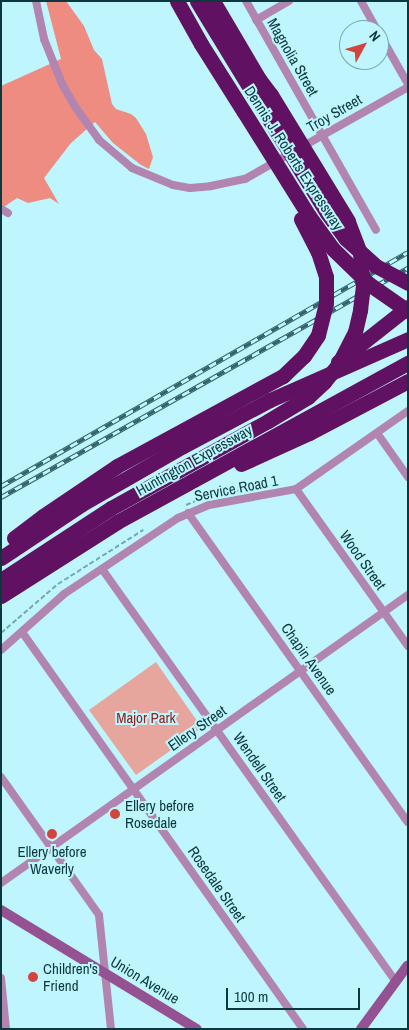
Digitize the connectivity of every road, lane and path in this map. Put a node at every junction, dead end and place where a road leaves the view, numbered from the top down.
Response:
1 (36, 1) edge
2 (197, 1) edge
3 (213, 1) edge
4 (246, 1) edge
5 (289, 1) edge
6 (361, 1) edge
7 (179, 6) edge
8 (256, 20) junction
9 (371, 20) edge
10 (389, 52) edge
11 (408, 86) edge
12 (265, 99) junction
13 (244, 112) junction
14 (322, 136) junction
15 (376, 230) dead end
16 (408, 283) edge
17 (408, 309) edge
18 (408, 339) edge
19 (408, 363) edge
20 (314, 379) junction
21 (408, 381) edge
22 (408, 412) edge
23 (377, 433) junction
24 (408, 477) edge
25 (188, 483) junction
26 (296, 489) junction
27 (188, 513) junction
28 (1, 552) edge
29 (62, 556) junction
30 (1, 558) edge
31 (102, 569) junction
32 (1, 580) edge
33 (408, 595) edge
34 (1, 596) edge
35 (1, 606) edge
36 (384, 612) junction
37 (22, 632) junction
38 (408, 646) edge
39 (1, 650) edge
40 (300, 671) junction
41 (217, 730) junction
42 (1, 777) edge
43 (133, 790) junction
44 (408, 822) edge
45 (52, 848) junction
46 (1, 883) edge
47 (1, 910) edge
48 (408, 965) edge
49 (106, 974) junction
50 (1, 978) edge
51 (396, 982) junction
52 (6, 1029) edge
53 (111, 1029) edge
54 (197, 1029) edge
55 (303, 1029) edge
56 (361, 1029) edge

1 - 14 street, Troy Street
2 - 12 highway, Dennis J. Roberts Expressway
3 - 12 highway
4 - 8 street, Magnolia Street
5 - 8 street
6 - 9 street
7 - 13 highway, Dennis J. Roberts Expressway
8 - 14 street, Magnolia Street
10 - 11 street
11 - 14 street, Troy Street
12 - 16 highway, Dennis J. Roberts Expressway, bridge
12 - 32 highway, bridge
13 - 17 highway, Dennis J. Roberts Expressway, bridge
13 - 28 highway, bridge
14 - 15 street, Magnolia Street
17 - 20 highway
18 - 20 highway, Huntington Expressway
19 - 25 highway, Huntington Expressway
20 - 30 highway, Huntington Expressway
21 - 25 highway
22 - 23 street, Service Road 1
23 - 24 street
23 - 26 street, Service Road 1
25 - 29 highway, Huntington Expressway
26 - 27 street, Service Road 1
26 - 36 street, Wood Street
27 - 31 street, Service Road 1
27 - 40 street, Chapin Avenue
29 - 34 highway, Huntington Expressway
29 - 35 highway
31 - 37 street, Service Road 1
31 - 41 street, Wendell Street
33 - 36 street, Ellery Street
36 - 38 street, Wood Street
36 - 40 street, Ellery Street
37 - 39 street, Service Road 1
37 - 43 street, Rosedale Street
40 - 41 street, Ellery Street
40 - 44 street, Chapin Avenue
41 - 43 street, Ellery Street
41 - 51 street, Wendell Street
42 - 45 street
43 - 45 street, Ellery Street
43 - 55 street, Rosedale Street
45 - 46 street, Ellery Street
45 - 49 street
47 - 49 main road, Union Avenue
48 - 51 main road
49 - 53 street
49 - 54 main road, Union Avenue
50 - 52 street
51 - 56 main road

